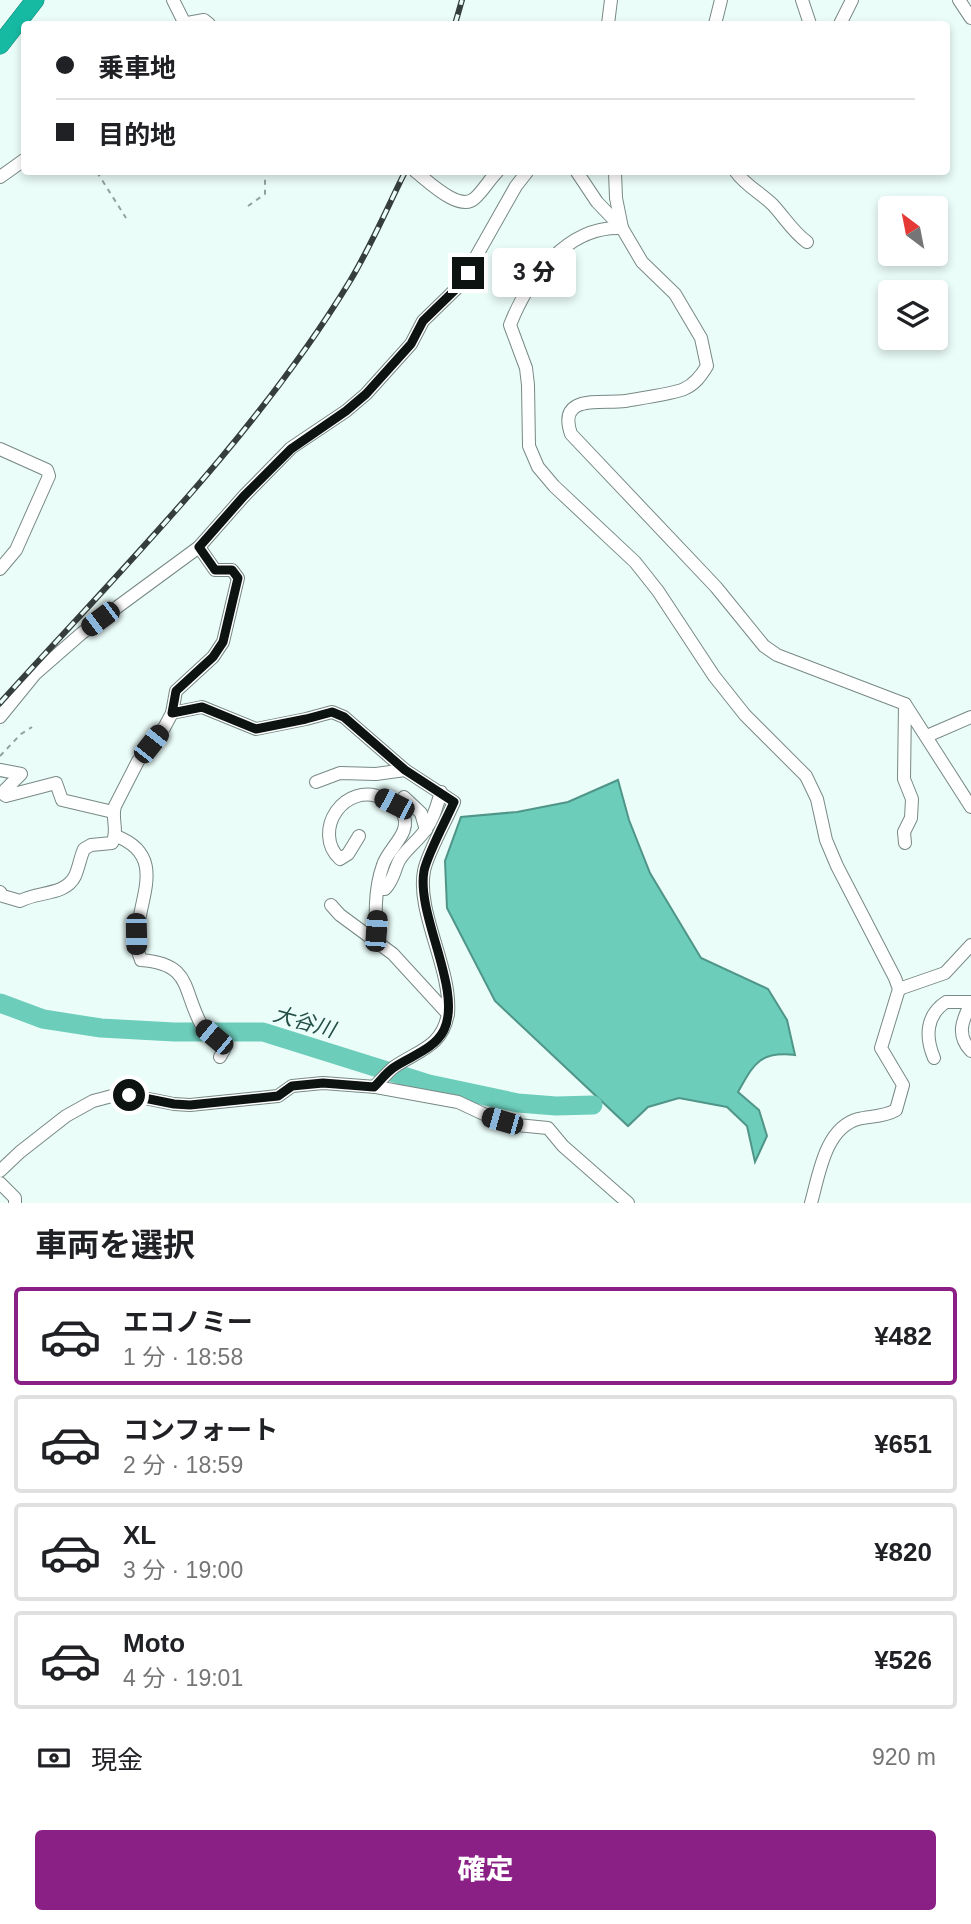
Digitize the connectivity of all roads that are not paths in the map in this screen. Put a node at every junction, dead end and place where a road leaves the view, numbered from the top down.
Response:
1 (35, 0) edge
2 (173, 0) edge
3 (611, 0) edge
4 (721, 0) edge
5 (802, 0) edge
6 (852, 0) edge
7 (959, 0) edge
8 (971, 18) edge
9 (182, 21) edge
10 (608, 21) edge
11 (716, 21) edge
12 (809, 21) edge
13 (842, 21) edge
14 (0, 46) edge
15 (21, 162) edge
16 (420, 175) edge
17 (495, 175) edge
18 (525, 175) edge
19 (579, 175) edge
20 (615, 175) edge
21 (739, 175) edge
22 (0, 177) edge
23 (622, 228) junction
24 (807, 242) dead end
25 (0, 449) edge
26 (199, 547) junction
27 (0, 569) edge
28 (905, 704) junction
29 (172, 713) junction
30 (0, 717) edge
31 (971, 717) edge
32 (927, 736) junction
33 (0, 770) edge
34 (405, 770) junction
35 (316, 782) dead end
36 (441, 793) junction
37 (404, 796) dead end
38 (971, 807) edge
39 (113, 812) junction
40 (426, 830) junction
41 (116, 836) junction
42 (359, 836) dead end
43 (905, 843) dead end
44 (378, 889) junction
45 (0, 892) edge
46 (331, 905) dead end
47 (380, 944) junction
48 (968, 953) edge
49 (899, 989) junction
50 (971, 1003) edge
51 (448, 1014) junction
52 (971, 1051) edge
53 (220, 1057) dead end
54 (934, 1058) dead end
55 (374, 1087) junction
56 (0, 1171) edge
57 (0, 1183) edge
58 (15, 1203) edge
59 (628, 1203) edge
60 (811, 1203) edge

1 - 14 highway
2 - 9 street
3 - 10 street
4 - 11 street
5 - 12 street
6 - 13 street
7 - 8 street
15 - 22 street
16 - 17 street
18 - 26 street
19 - 23 street
20 - 23 street
21 - 24 street
23 - 28 street
23 - 49 street
25 - 27 street
26 - 29 street
26 - 30 street
28 - 32 street
28 - 43 street
29 - 34 street
29 - 39 street
31 - 32 street
32 - 38 street
33 - 39 street
34 - 35 street
34 - 36 street
36 - 40 street
36 - 51 street
37 - 40 street
39 - 41 street
40 - 44 street
41 - 45 street
41 - 53 street
42 - 44 street
44 - 47 street
46 - 47 street
47 - 51 street
48 - 49 street
49 - 60 street
50 - 52 street
50 - 54 street
51 - 55 street
55 - 56 street
55 - 59 street
57 - 58 street

